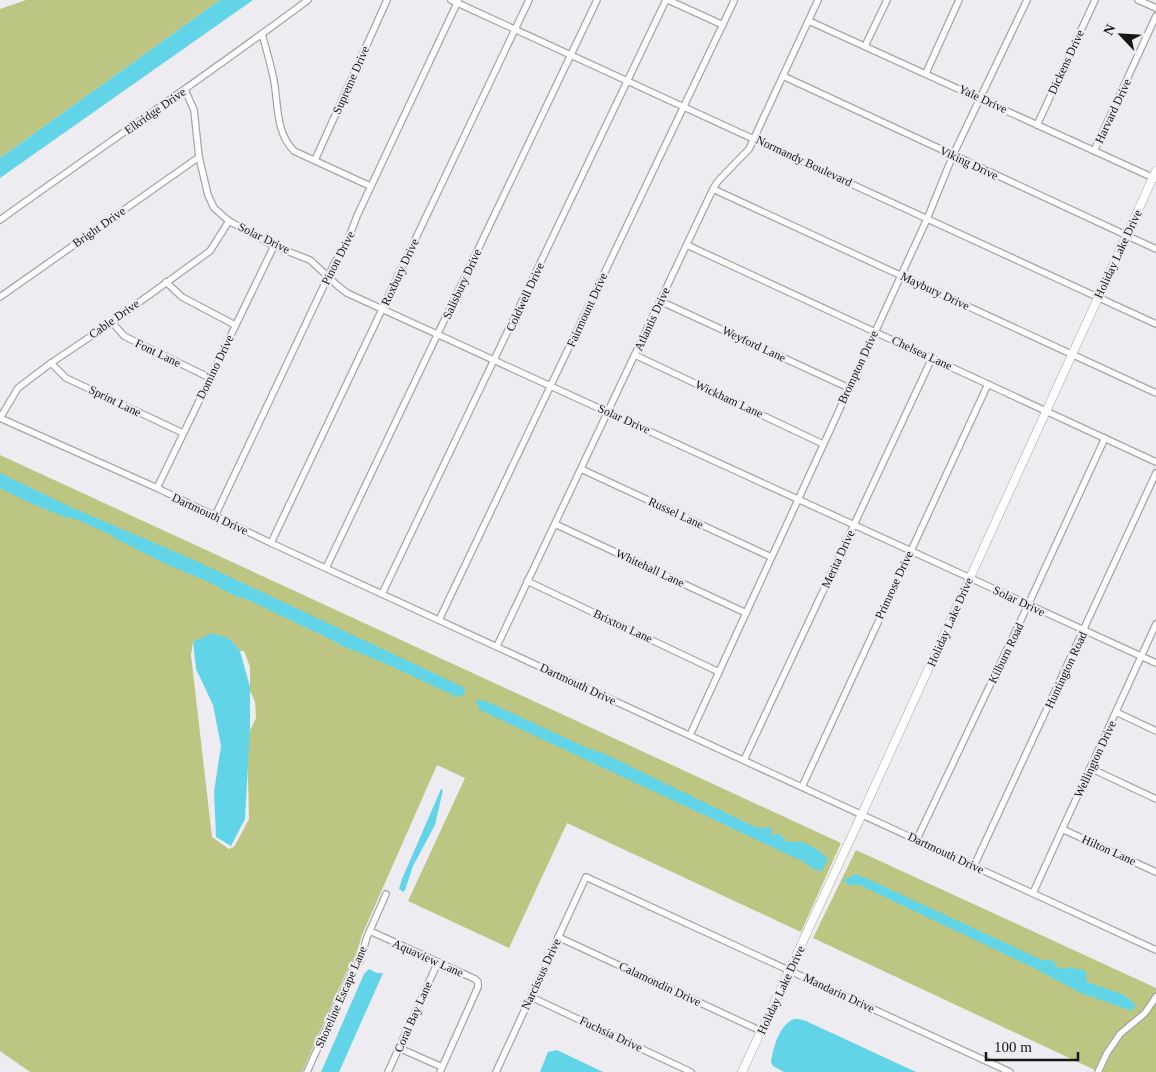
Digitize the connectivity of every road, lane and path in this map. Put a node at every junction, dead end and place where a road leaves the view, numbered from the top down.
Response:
1 (308, 0) edge
2 (387, 0) edge
3 (529, 0) edge
4 (597, 0) edge
5 (667, 0) edge
6 (818, 0) edge
7 (887, 0) edge
8 (960, 0) edge
9 (1027, 0) edge
10 (1095, 0) edge
11 (1138, 0) edge
12 (456, 1) edge
13 (734, 1) edge
14 (1156, 8) edge
15 (1156, 16) edge
16 (809, 21) junction
17 (722, 25) junction
18 (515, 30) junction
19 (262, 34) junction
20 (865, 46) junction
21 (571, 56) junction
22 (926, 73) junction
23 (783, 76) junction
24 (628, 82) junction
25 (185, 90) junction
26 (979, 98) junction
27 (683, 107) junction
28 (1037, 125) junction
29 (753, 138) junction
30 (1094, 151) junction
31 (953, 155) junction
32 (198, 157) junction
33 (315, 160) junction
34 (1155, 176) edge
35 (370, 186) junction
36 (713, 188) junction
37 (926, 219) junction
38 (0, 220) edge
39 (230, 221) junction
40 (1127, 236) junction
41 (686, 245) junction
42 (274, 246) junction
43 (1156, 249) edge
44 (901, 275) junction
45 (328, 276) junction
46 (166, 282) junction
47 (0, 297) edge
48 (1098, 298) junction
49 (660, 301) junction
50 (383, 309) junction
51 (112, 322) junction
52 (1156, 324) edge
53 (235, 325) junction
54 (875, 331) junction
55 (438, 334) junction
56 (1072, 354) junction
57 (635, 355) junction
58 (932, 358) junction
59 (495, 361) junction
60 (51, 363) junction
61 (210, 378) junction
62 (988, 384) junction
63 (551, 386) junction
64 (849, 388) junction
65 (1156, 393) edge
66 (608, 411) junction
67 (1046, 411) junction
68 (0, 418) edge
69 (183, 433) junction
70 (1105, 438) junction
71 (823, 444) junction
72 (1156, 462) edge
73 (581, 469) junction
74 (1156, 474) edge
75 (157, 488) junction
76 (798, 499) junction
77 (214, 516) junction
78 (555, 524) junction
79 (855, 525) junction
80 (271, 543) junction
81 (910, 550) junction
82 (771, 557) junction
83 (326, 568) junction
84 (970, 578) junction
85 (527, 581) junction
86 (382, 594) junction
87 (1028, 605) junction
88 (746, 613) junction
89 (439, 620) junction
90 (1156, 624) edge
91 (1084, 631) junction
92 (497, 646) junction
93 (1141, 657) junction
94 (1156, 663) edge
95 (719, 672) junction
96 (1116, 712) junction
97 (1156, 731) edge
98 (690, 735) junction
99 (744, 760) junction
100 (1090, 768) junction
101 (802, 787) junction
102 (1156, 799) edge
103 (862, 814) junction
104 (1062, 829) junction
105 (917, 840) junction
106 (974, 866) junction
107 (1156, 872) edge
108 (586, 877) joint
109 (1033, 893) junction
110 (386, 894) dead end
111 (370, 931) junction
112 (558, 937) junction
113 (1156, 950) edge
114 (438, 962) junction
115 (790, 970) junction
116 (531, 996) junction
117 (1156, 997) edge
118 (761, 1031) junction
119 (400, 1048) junction
120 (441, 1070) edge
121 (308, 1072) edge
122 (388, 1072) edge
123 (496, 1072) edge
124 (691, 1072) edge
125 (742, 1072) edge
126 (1010, 1072) edge
127 (1098, 1072) edge

1 - 19 street, Elkridge Drive
2 - 33 street, Supreme Drive
3 - 18 street, Roxbury Drive
4 - 21 street, Salisbury Drive
5 - 17 street
5 - 24 street, Coldwell Drive
6 - 16 street, Atlantis Drive
7 - 20 street
8 - 22 street
9 - 26 street, Brompton Drive
10 - 28 street, Dickens Drive
11 - 14 street
12 - 18 street, Normandy Boulevard
12 - 35 street, Pinon Drive
13 - 17 street, Fairmount Drive
15 - 30 street, Harvard Drive
16 - 20 street, Yale Drive
16 - 23 street, Atlantis Drive
17 - 27 street, Fairmount Drive
18 - 21 street, Normandy Boulevard
18 - 50 street, Roxbury Drive
19 - 25 street, Elkridge Drive
19 - 33 street
20 - 22 street, Yale Drive
21 - 24 street, Normandy Boulevard
21 - 55 street, Salisbury Drive
22 - 26 street, Yale Drive
23 - 29 street, Atlantis Drive
23 - 31 street, Viking Drive
24 - 27 street, Normandy Boulevard
24 - 59 street, Coldwell Drive
25 - 32 street, Solar Drive
25 - 38 street, Elkridge Drive
26 - 28 street, Yale Drive
26 - 31 street, Brompton Drive
27 - 29 street, Normandy Boulevard
27 - 63 street, Fairmount Drive
28 - 30 street, Yale Drive
29 - 36 street, Atlantis Drive
29 - 37 street, Normandy Boulevard
30 - 34 street, Yale Drive
31 - 37 street, Brompton Drive
31 - 40 street, Viking Drive
32 - 39 street, Solar Drive
32 - 47 street, Bright Drive
33 - 35 street
34 - 40 street, Holiday Lake Drive
35 - 45 street, Pinon Drive
36 - 41 street, Atlantis Drive
36 - 44 street, Maybury Drive
37 - 44 street, Brompton Drive
37 - 48 street, Normandy Boulevard
39 - 42 street, Solar Drive
39 - 46 street, Cable Drive
40 - 43 street, Viking Drive
40 - 48 street, Holiday Lake Drive
41 - 49 street, Atlantis Drive
41 - 54 street, Chelsea Lane
42 - 45 street, Solar Drive
42 - 53 street, Domino Drive
44 - 54 street, Brompton Drive
44 - 56 street, Maybury Drive
45 - 50 street, Solar Drive
45 - 77 street, Pinon Drive
46 - 51 street, Cable Drive
46 - 53 street
48 - 52 street, Normandy Boulevard
48 - 56 street, Holiday Lake Drive
49 - 57 street, Atlantis Drive
49 - 64 street, Weyford Lane
50 - 55 street, Solar Drive
50 - 80 street, Roxbury Drive
51 - 60 street, Cable Drive
51 - 61 street, Font Lane
53 - 61 street, Domino Drive
54 - 58 street, Chelsea Lane
54 - 64 street, Brompton Drive
55 - 59 street, Solar Drive
55 - 83 street, Salisbury Drive
56 - 65 street, Maybury Drive
56 - 67 street, Holiday Lake Drive
57 - 66 street, Atlantis Drive
57 - 71 street, Wickham Lane
58 - 62 street, Chelsea Lane
58 - 79 street, Merita Drive
59 - 63 street, Solar Drive
59 - 86 street, Coldwell Drive
60 - 68 street, Cable Drive
60 - 69 street, Sprint Lane
61 - 69 street, Domino Drive
62 - 67 street, Chelsea Lane
62 - 81 street, Primrose Drive
63 - 66 street, Solar Drive
63 - 89 street, Fairmount Drive
64 - 71 street, Brompton Drive
66 - 73 street, Atlantis Drive
66 - 76 street, Solar Drive
67 - 70 street, Chelsea Lane
67 - 84 street, Holiday Lake Drive
68 - 75 street, Dartmouth Drive
69 - 75 street, Domino Drive
70 - 72 street, Chelsea Lane
70 - 87 street, Kilburn Road
71 - 76 street, Brompton Drive
73 - 78 street, Atlantis Drive
73 - 82 street, Russel Lane
74 - 91 street, Huntington Road
75 - 77 street, Dartmouth Drive
76 - 79 street, Solar Drive
76 - 82 street, Brompton Drive
77 - 80 street, Dartmouth Drive
78 - 85 street, Atlantis Drive
78 - 88 street, Whitehall Lane
79 - 81 street, Solar Drive
79 - 99 street, Merita Drive
80 - 83 street, Dartmouth Drive
81 - 84 street, Solar Drive
81 - 101 street, Primrose Drive
82 - 88 street, Brompton Drive
83 - 86 street, Dartmouth Drive
84 - 87 street, Solar Drive
84 - 103 street, Holiday Lake Drive
85 - 92 street, Atlantis Drive
85 - 95 street, Brixton Lane
86 - 89 street, Dartmouth Drive
87 - 91 street, Solar Drive
87 - 105 street, Kilburn Road
88 - 95 street, Brompton Drive
89 - 92 street, Dartmouth Drive
90 - 93 street, Wellington Drive
91 - 93 street, Solar Drive
91 - 106 street, Huntington Road
92 - 98 street, Dartmouth Drive
93 - 94 street, Solar Drive
93 - 96 street, Wellington Drive
95 - 98 street, Brompton Drive
96 - 97 street
96 - 100 street, Wellington Drive
98 - 99 street, Dartmouth Drive
99 - 101 street, Dartmouth Drive
100 - 102 street
100 - 104 street, Wellington Drive
101 - 103 street, Dartmouth Drive
103 - 105 street, Dartmouth Drive
103 - 115 street, Holiday Lake Drive
104 - 107 street, Hilton Lane
104 - 109 street, Wellington Drive
105 - 106 street, Dartmouth Drive
106 - 109 street, Dartmouth Drive
108 - 112 street, Narcissus Drive
108 - 115 street, Mandarin Drive
109 - 113 street, Dartmouth Drive
110 - 111 street, Shoreline Escape Lane
111 - 114 street, Aquaview Lane
111 - 121 street, Shoreline Escape Lane
112 - 116 street, Narcissus Drive
112 - 118 street, Calamondin Drive
114 - 119 street, Coral Bay Lane
114 - 120 street, Aquaview Lane
115 - 118 street, Holiday Lake Drive
115 - 126 street, Mandarin Drive
116 - 123 street, Narcissus Drive
116 - 124 street, Fuchsia Drive
117 - 127 street
118 - 125 street, Holiday Lake Drive
119 - 120 street
119 - 122 street, Coral Bay Lane

